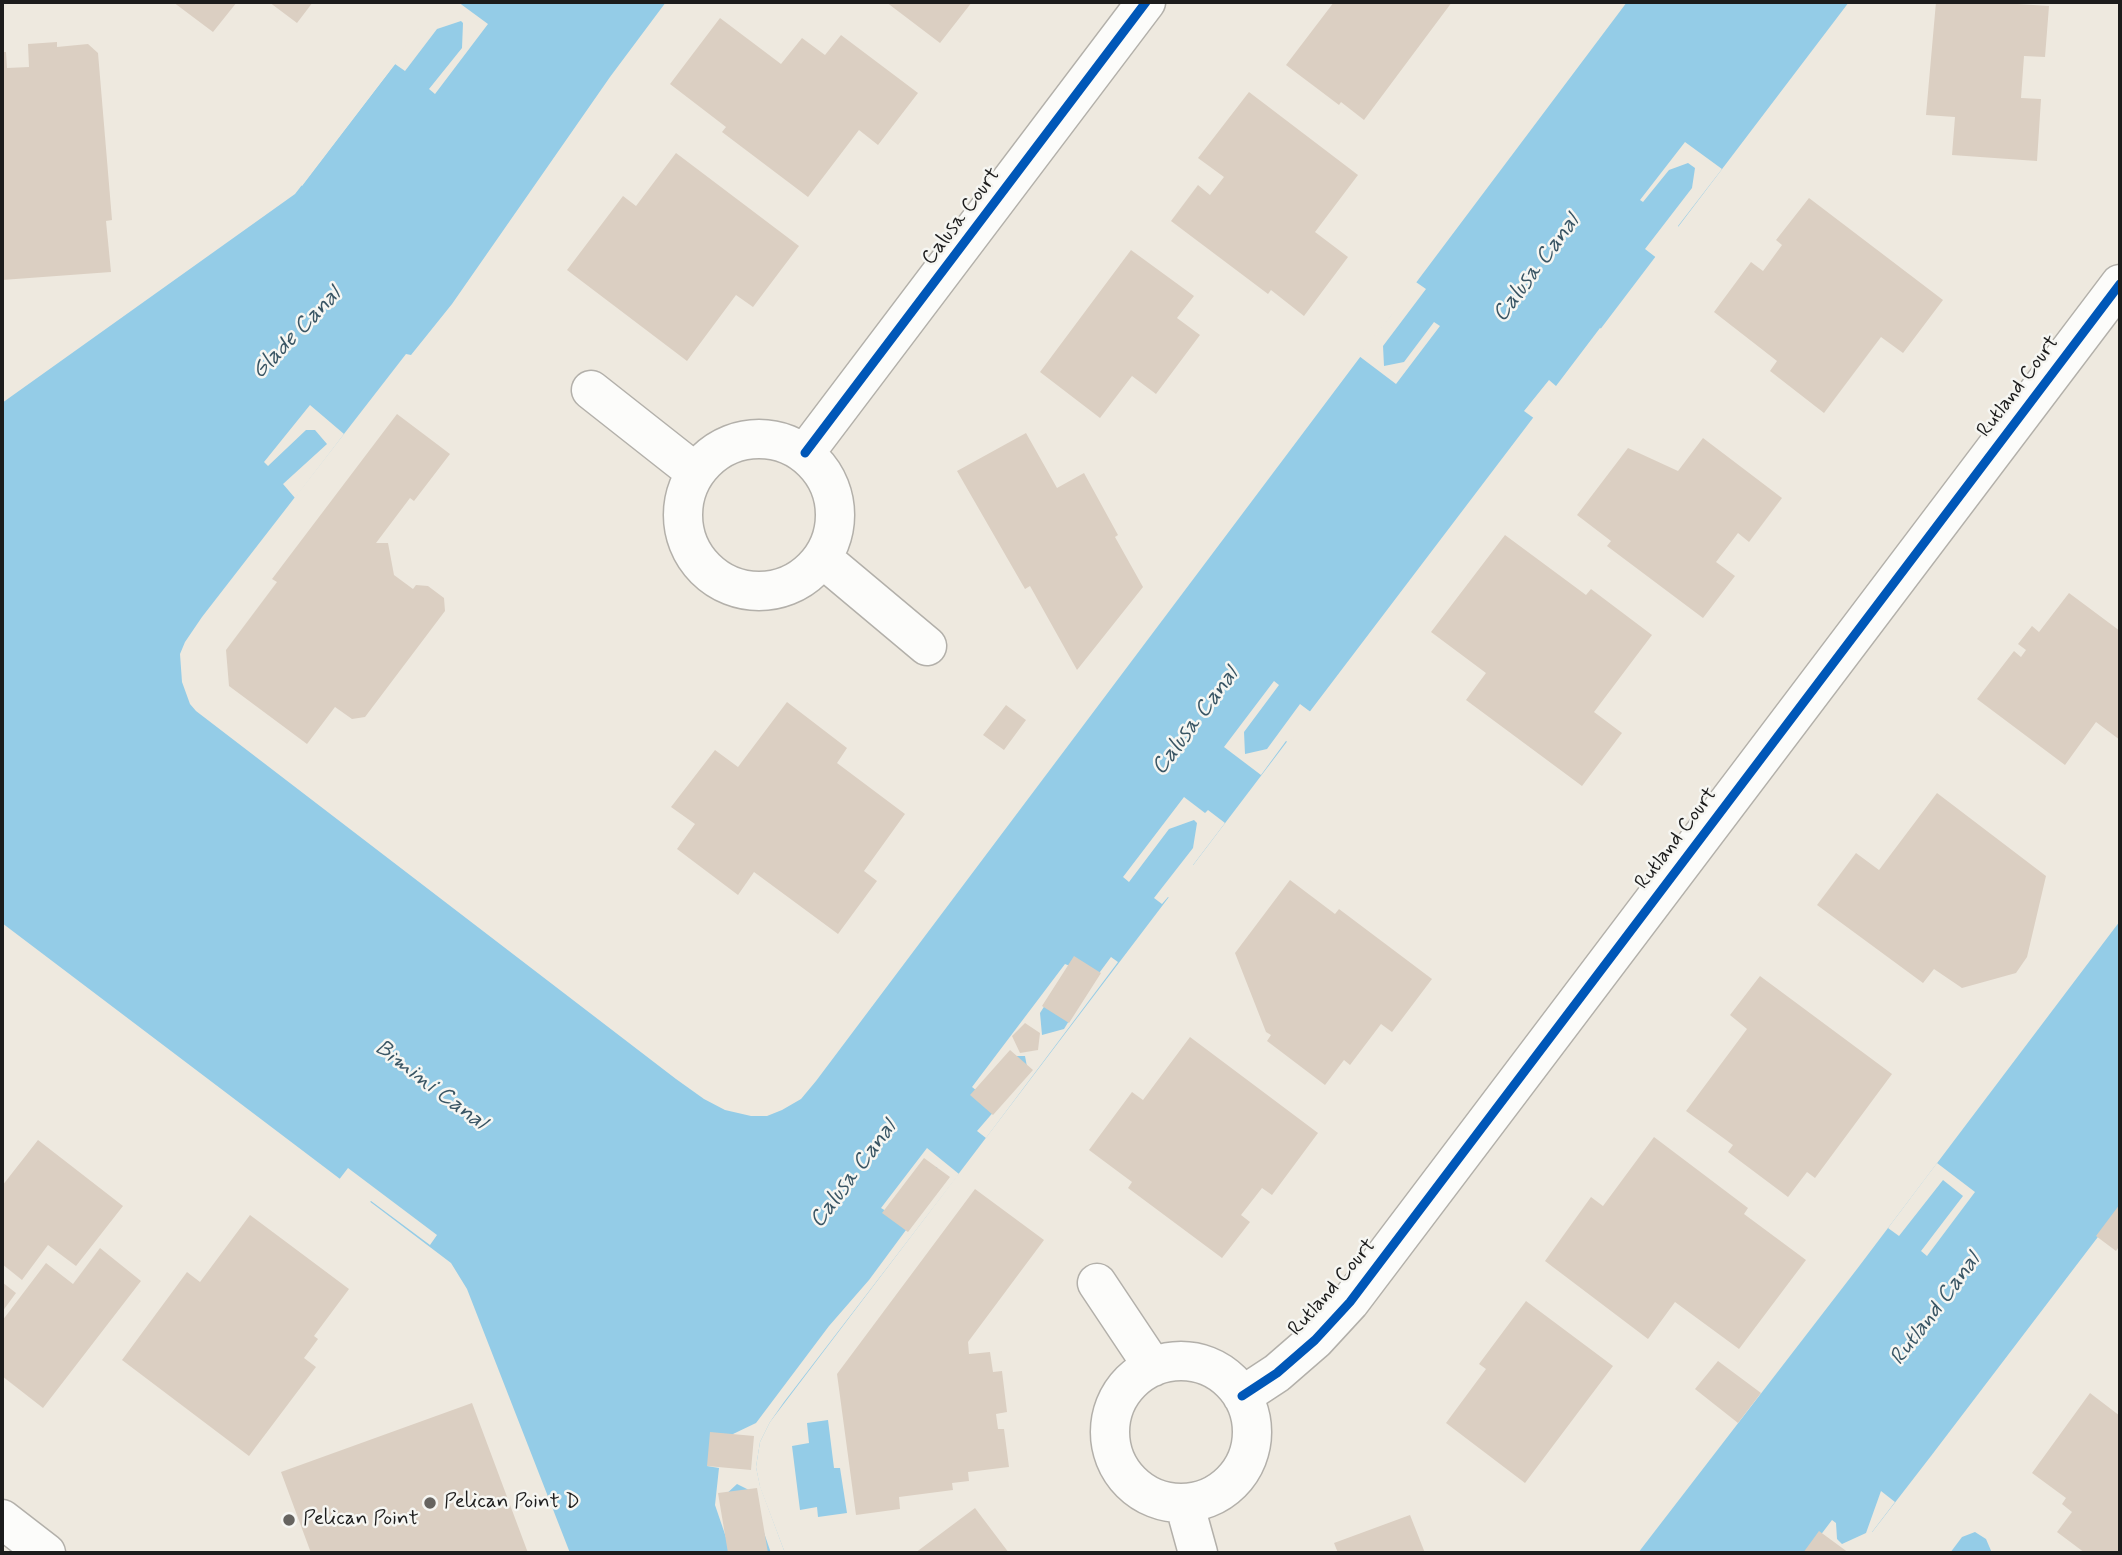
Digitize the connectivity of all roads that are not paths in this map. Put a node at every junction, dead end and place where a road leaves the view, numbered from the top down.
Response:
1 (1146, 2) edge
2 (2120, 284) edge
3 (591, 390) dead end
4 (805, 453) junction
5 (695, 472) junction
6 (822, 558) junction
7 (927, 646) dead end
8 (1097, 1283) dead end
9 (1153, 1367) junction
10 (1242, 1396) junction
11 (1185, 1506) junction
12 (2, 1519) edge
13 (47, 1553) edge
14 (1198, 1553) edge

1 - 4 street, Calusa Court
2 - 10 street, Rutland Court
3 - 5 street
4 - 5 street
4 - 6 street
5 - 6 street
6 - 7 street
8 - 9 street
9 - 10 street
9 - 11 street
10 - 11 street
11 - 14 street
12 - 13 street

